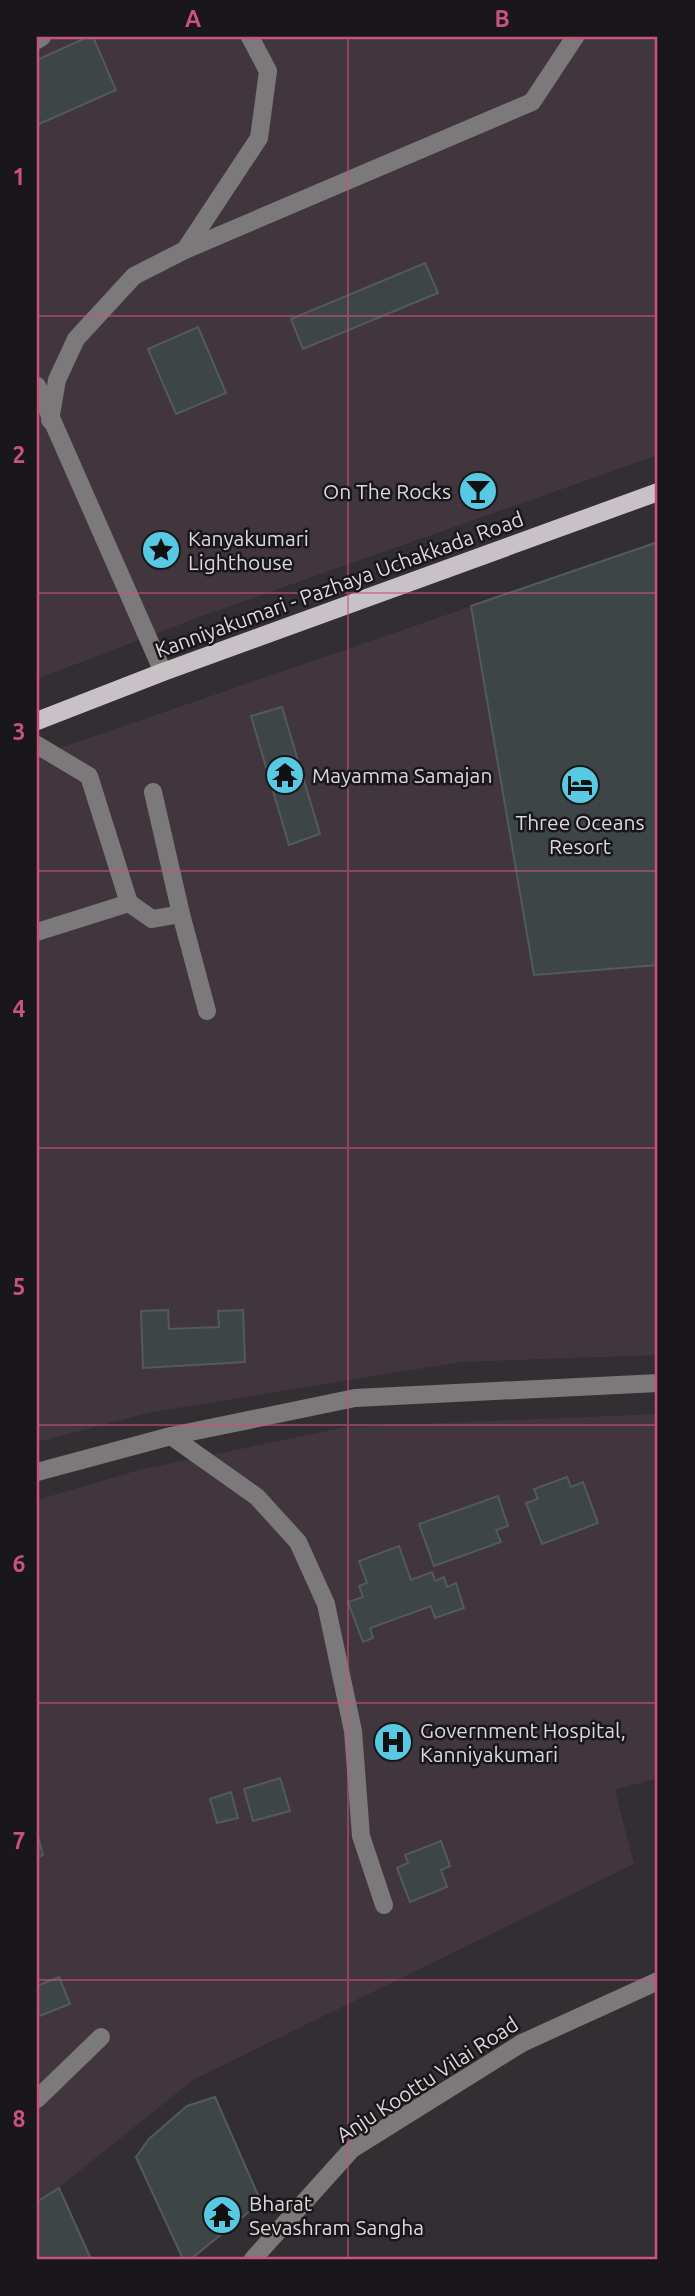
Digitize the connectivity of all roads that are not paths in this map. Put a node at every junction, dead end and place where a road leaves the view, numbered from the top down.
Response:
1 (42, 37) edge
2 (575, 37) edge
3 (252, 38) edge
4 (37, 40) edge
5 (185, 250) junction
6 (37, 386) edge
7 (50, 420) junction
8 (658, 492) edge
9 (163, 673) junction
10 (37, 721) edge
11 (37, 745) edge
12 (153, 792) dead end
13 (129, 903) junction
14 (181, 914) junction
15 (37, 932) edge
16 (207, 1011) dead end
17 (658, 1383) edge
18 (171, 1436) junction
19 (37, 1472) edge
20 (383, 1905) dead end
21 (658, 1981) edge
22 (101, 2037) dead end
23 (37, 2099) edge
24 (253, 2259) edge

1 - 4 street
2 - 5 street
3 - 5 street
5 - 7 street
6 - 7 street
7 - 9 street
8 - 9 main road, Kanniyakumari - Pazhaya Uchakkada Road
9 - 10 main road, Kanniyakumari - Pazhaya Uchakkada Road
11 - 13 street
12 - 14 street
13 - 14 street
13 - 15 street
14 - 16 street
17 - 18 street
18 - 19 street
18 - 20 street
21 - 24 street, Anju Koottu Vilai Road
22 - 23 street

